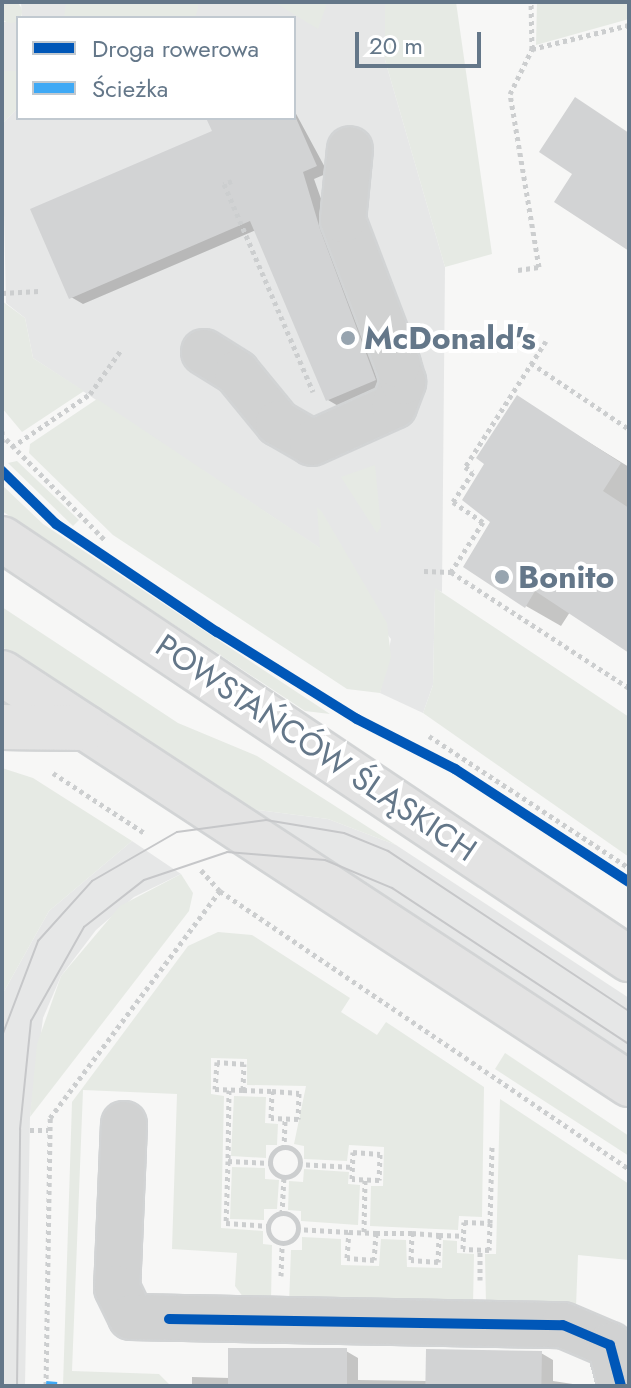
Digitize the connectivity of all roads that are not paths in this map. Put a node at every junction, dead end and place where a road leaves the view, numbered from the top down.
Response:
1 (350, 149) dead end
2 (204, 352) dead end
3 (2, 539) edge
4 (2, 673) edge
5 (2, 727) edge
6 (86, 728) junction
7 (629, 959) edge
8 (629, 1084) edge
9 (124, 1124) dead end
10 (621, 1386) edge

1 - 2 street
3 - 7 main road, POWSTAŃCÓW ŚLĄSKICH
4 - 6 main road
5 - 6 main road
6 - 8 main road
9 - 10 street

